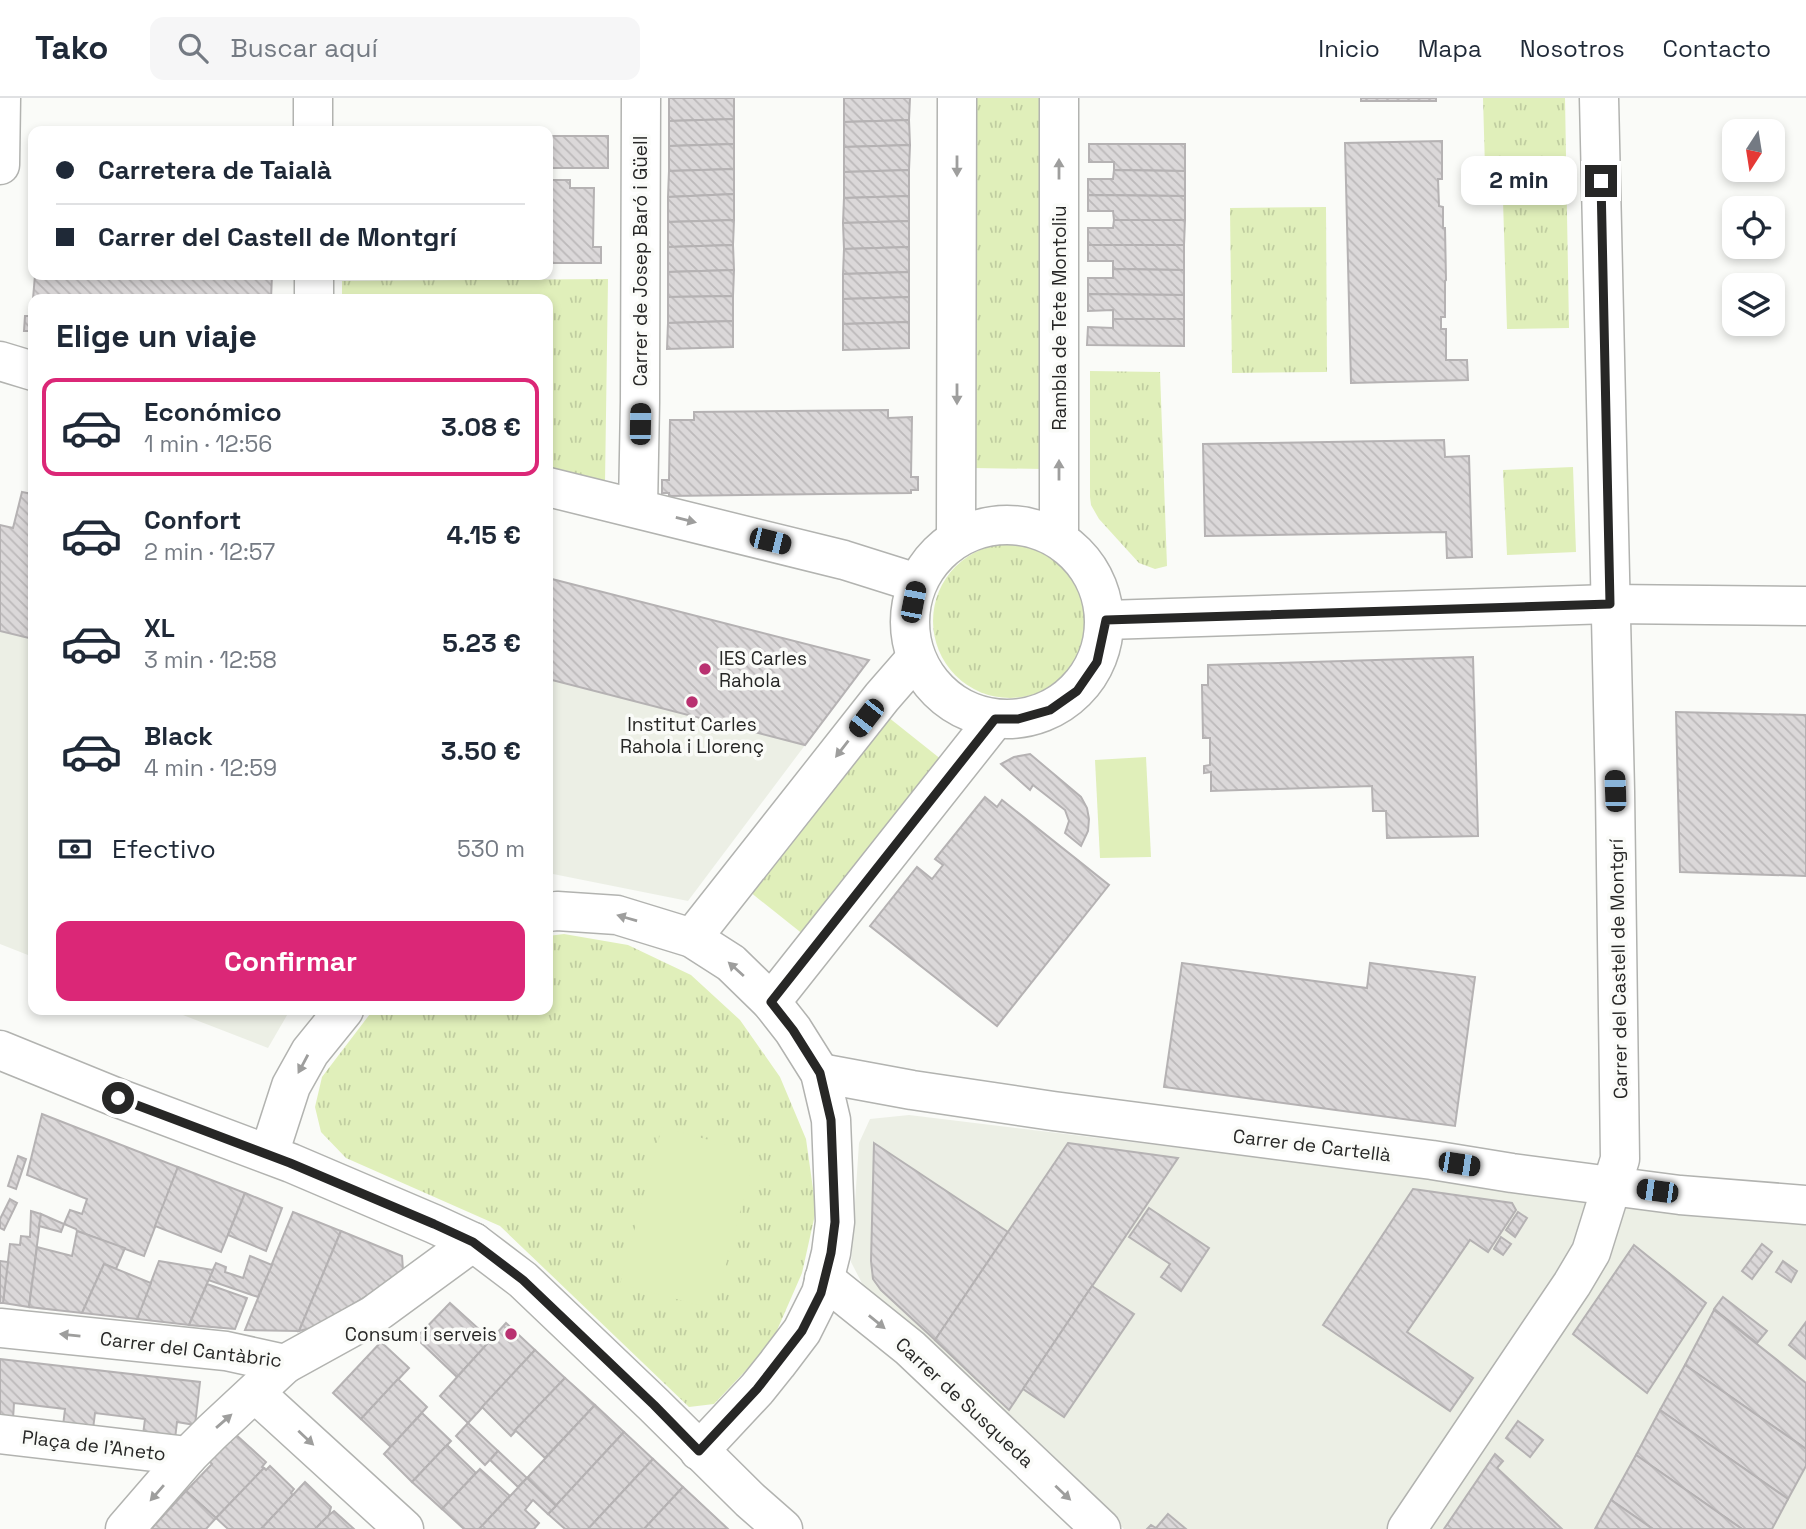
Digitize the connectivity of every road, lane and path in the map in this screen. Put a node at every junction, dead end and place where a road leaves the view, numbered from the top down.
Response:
1 (1, 98) edge
2 (313, 98) edge
3 (641, 98) edge
4 (957, 98) edge
5 (1059, 98) edge
6 (1599, 98) edge
7 (313, 126) edge
8 (0, 165) edge
9 (0, 361) edge
10 (28, 369) edge
11 (553, 488) edge
12 (638, 508) junction
13 (956, 538) junction
14 (1059, 538) junction
15 (917, 583) junction
16 (1610, 604) junction
17 (1806, 606) edge
18 (1106, 620) junction
19 (916, 658) junction
20 (995, 719) junction
21 (553, 911) edge
22 (692, 938) junction
23 (771, 1002) junction
24 (340, 1015) edge
25 (0, 1051) edge
26 (820, 1073) junction
27 (269, 1154) junction
28 (1611, 1185) junction
29 (1806, 1205) edge
30 (473, 1242) junction
31 (824, 1279) junction
32 (0, 1328) edge
33 (285, 1364) junction
34 (255, 1393) junction
35 (0, 1434) edge
36 (699, 1451) junction
37 (188, 1456) junction
38 (125, 1529) edge
39 (404, 1529) edge
40 (783, 1529) edge
41 (1101, 1529) edge
42 (1407, 1529) edge

1 - 8 street
2 - 7 street
3 - 12 street, Carrer de Josep Baró i Güell
4 -> 13 street
14 -> 5 street, Rambla de Tete Montoliu
6 - 16 street, Carrer del Castell de Montgrí
9 - 10 street
11 - 12 street
12 -> 15 street
13 - 14 street
13 - 15 street
14 - 18 street
15 - 19 street
16 - 17 street
16 - 18 street
16 - 28 street, Carrer del Castell de Montgrí
18 - 20 street
19 - 20 street
19 -> 22 street
20 - 23 street
22 -> 21 street
23 -> 22 street
23 - 26 street
24 -> 27 street
25 - 27 street
26 - 28 street, Carrer de Cartellà
26 - 31 street
27 - 30 street
28 - 29 street, Carrer de Cartellà
28 - 42 street, Carrer del Castell de Montgrí
30 - 33 street, Carrer del Cantàbric
30 - 36 street
31 - 36 street
31 -> 41 street, Carrer de Susqueda
33 -> 32 street, Carrer del Cantàbric
33 - 34 street, Plaça de l'Aneto
37 -> 34 street, Plaça de l'Aneto
34 -> 39 street
35 - 37 street, Plaça de l'Aneto
36 - 40 street
37 -> 38 street, Plaça de l'Aneto

